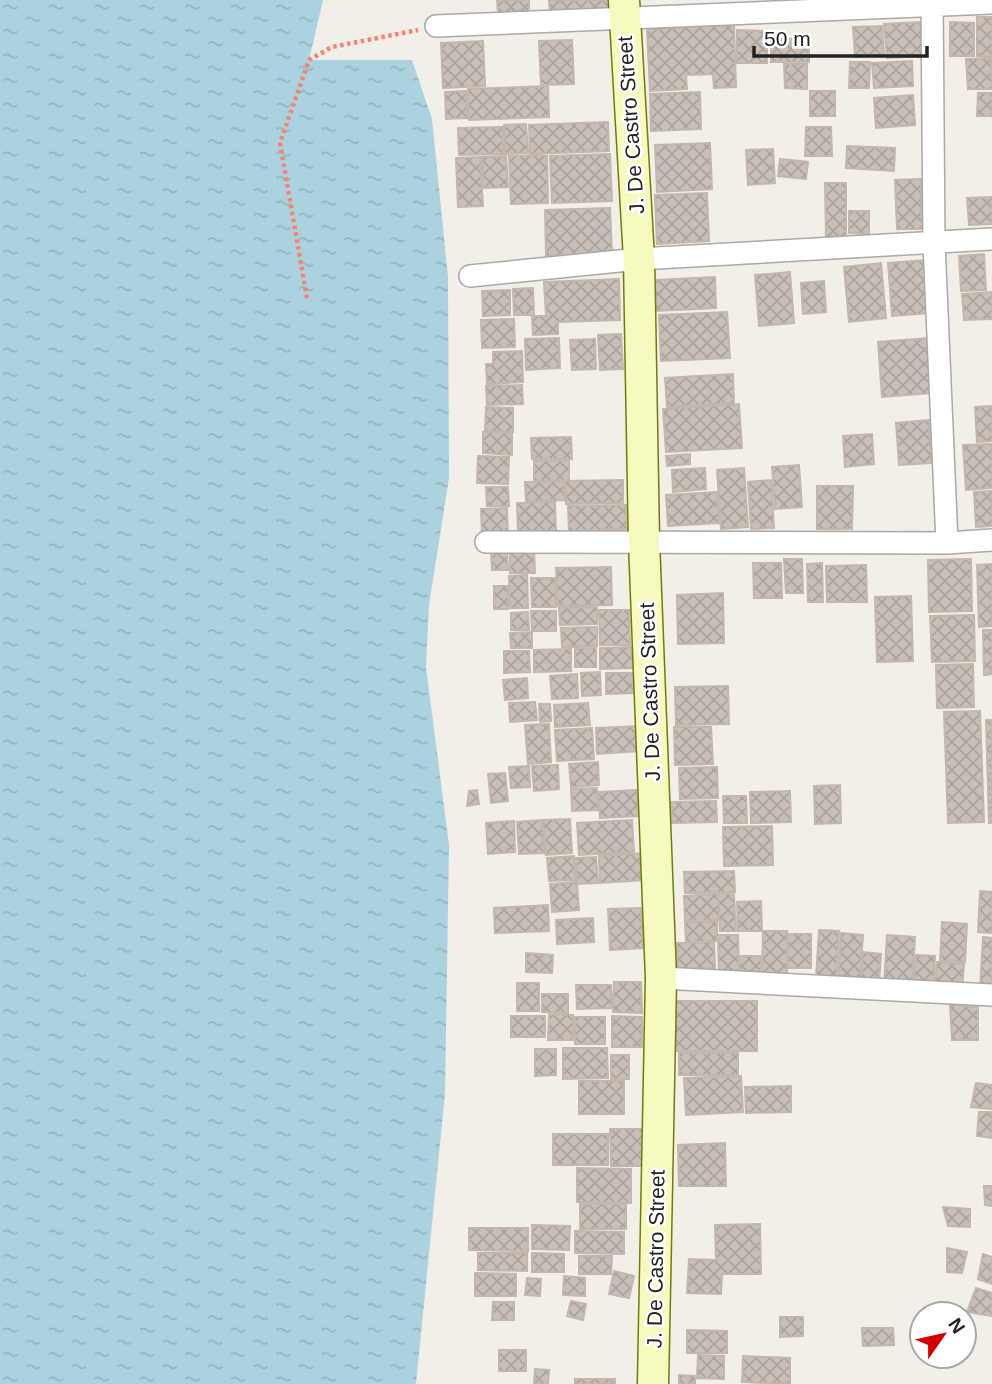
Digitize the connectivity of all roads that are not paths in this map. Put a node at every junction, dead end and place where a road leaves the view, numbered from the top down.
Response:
1 (992, 3) edge
2 (932, 4) edge
3 (624, 8) edge
4 (436, 26) road end
5 (992, 239) edge
6 (934, 243) junction
7 (639, 259) junction
8 (470, 276) dead end
9 (992, 540) edge
10 (644, 541) junction
11 (486, 542) dead end
12 (947, 544) junction
13 (661, 978) junction
14 (992, 995) edge
15 (653, 1384) edge

1 - 2 street
2 - 3 street
2 - 6 street
3 - 4 street
3 - 7 main road, J. De Castro Street
5 - 6 street
6 - 7 street
6 - 12 street
7 - 8 street
7 - 10 main road, J. De Castro Street
9 - 12 street
10 - 11 street
10 - 12 street
10 - 13 main road, J. De Castro Street
13 - 14 street
13 - 15 main road, J. De Castro Street

